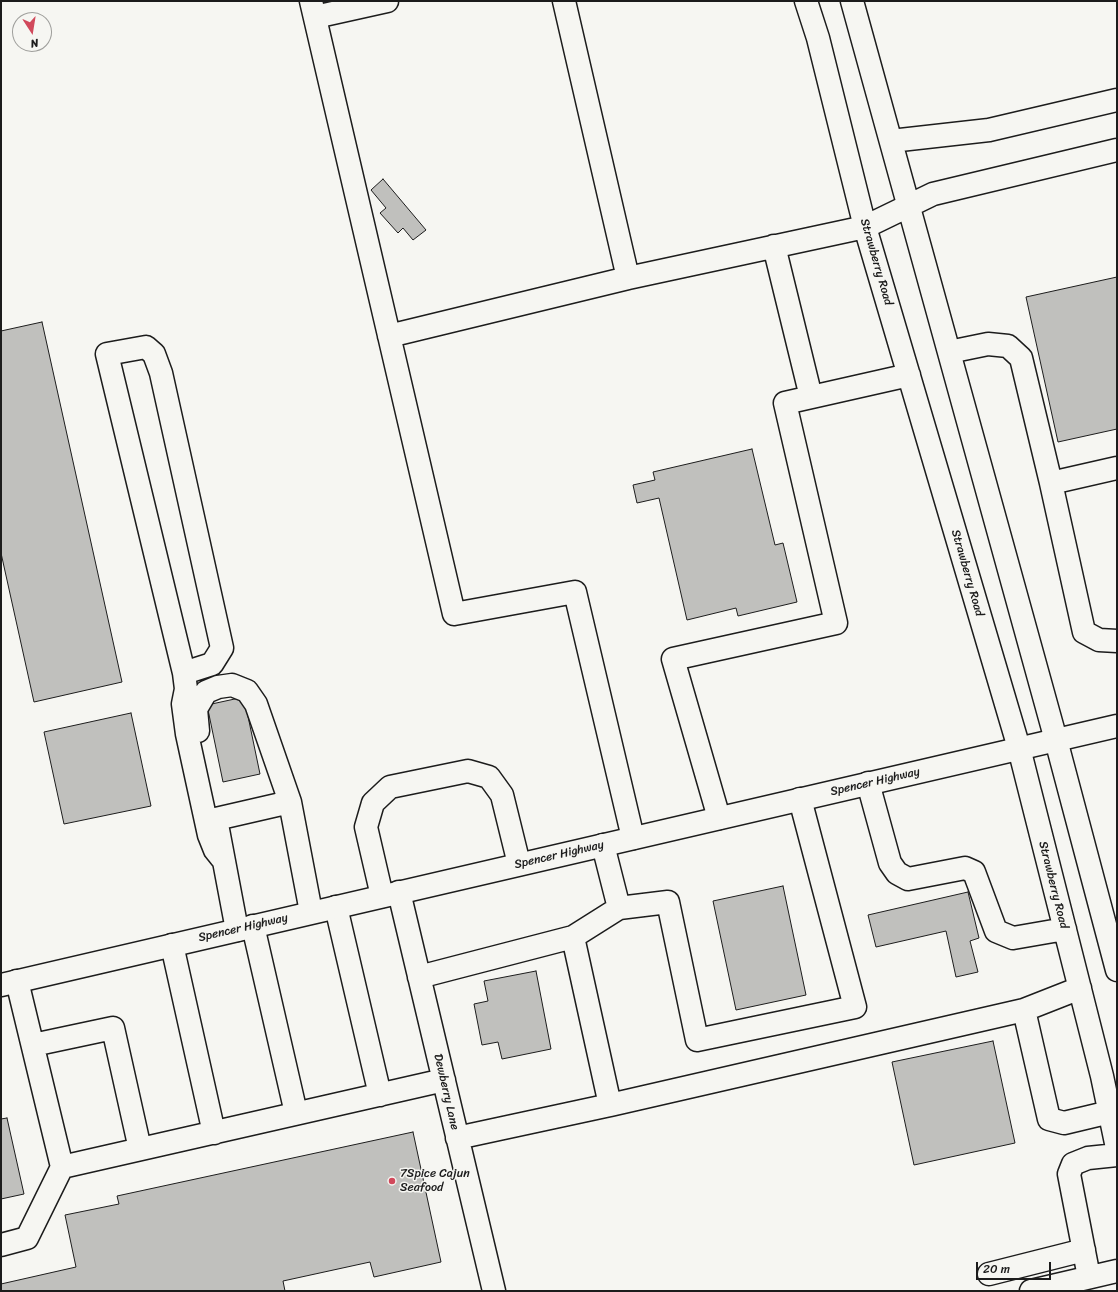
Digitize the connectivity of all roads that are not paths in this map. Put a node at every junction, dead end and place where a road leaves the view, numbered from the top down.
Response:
1 (387, 1) edge
2 (564, 1) edge
3 (806, 1) edge
4 (852, 1) edge
5 (313, 9) edge
6 (1117, 100) edge
7 (891, 141) junction
8 (1117, 150) edge
9 (908, 205) junction
10 (865, 227) junction
11 (774, 246) junction
12 (628, 278) junction
13 (389, 336) junction
14 (949, 352) junction
15 (909, 375) junction
16 (811, 397) junction
17 (1117, 468) edge
18 (1051, 483) junction
19 (1117, 641) edge
20 (184, 674) junction
21 (1117, 726) edge
22 (1056, 740) junction
23 (1019, 748) junction
24 (868, 783) junction
25 (800, 799) junction
26 (290, 802) junction
27 (719, 818) junction
28 (216, 819) junction
29 (633, 838) junction
30 (603, 845) junction
31 (223, 860) junction
32 (519, 864) junction
33 (390, 894) junction
34 (336, 907) junction
35 (619, 908) junction
36 (311, 912) junction
37 (1111, 925) edge
38 (245, 928) junction
39 (1064, 929) junction
40 (573, 937) junction
41 (172, 945) junction
42 (1117, 970) edge
43 (419, 977) junction
44 (9, 983) edge
45 (1080, 988) junction
46 (1024, 1010) junction
47 (33, 1045) junction
48 (444, 1080) junction
49 (380, 1094) junction
50 (610, 1105) junction
51 (1110, 1112) junction
52 (296, 1114) junction
53 (214, 1133) junction
54 (458, 1138) junction
55 (1117, 1148) edge
56 (140, 1149) junction
57 (1117, 1154) edge
58 (62, 1167) junction
59 (1, 1245) edge
60 (1084, 1250) junction
61 (1117, 1271) edge
62 (989, 1274) dead end
63 (1089, 1277) junction
64 (494, 1291) edge
65 (1031, 1291) edge

1 - 5 street
2 - 12 street
3 - 10 street, Strawberry Road
4 - 7 street
5 - 13 street
6 - 7 street
7 - 9 street
8 - 9 street
9 - 10 street
9 - 14 street
10 - 11 street
10 - 15 street, Strawberry Road
11 - 12 street
11 - 16 street
12 - 13 street
13 - 29 street
14 - 18 street
14 - 22 street
15 - 16 street
15 - 23 street, Strawberry Road
16 - 27 street
17 - 18 street
18 - 19 street
20 - 20 street
20 - 31 street
21 - 22 street, Spencer Highway
22 - 23 street, Spencer Highway
22 - 37 street
23 - 24 street, Spencer Highway
23 - 39 street, Strawberry Road
24 - 25 street, Spencer Highway
24 - 39 street
25 - 27 street, Spencer Highway
25 - 35 street
26 - 28 street
26 - 28 street
26 - 36 street
27 - 29 street, Spencer Highway
28 - 31 street
29 - 30 street, Spencer Highway
30 - 32 street, Spencer Highway
30 - 35 street
31 - 38 street
32 - 33 street, Spencer Highway
32 - 33 street, Dewberry Lane
33 - 34 street, Spencer Highway
33 - 43 street, Dewberry Lane
34 - 36 street, Spencer Highway
34 - 49 street
35 - 40 street
36 - 38 street, Spencer Highway
37 - 42 street
38 - 41 street, Spencer Highway
38 - 52 street
39 - 45 street, Strawberry Road
40 - 43 street
40 - 50 street
41 - 44 street, Spencer Highway
41 - 53 street
43 - 48 street, Dewberry Lane
44 - 47 street
45 - 46 street
45 - 51 street, Strawberry Road
46 - 50 street
46 - 51 street
47 - 56 street
47 - 58 street
48 - 49 street
48 - 54 street, Dewberry Lane
49 - 52 street
50 - 54 street
51 - 55 street, Strawberry Road
52 - 53 street
53 - 56 street
54 - 64 street, Dewberry Lane
56 - 58 street
57 - 60 street
58 - 59 street
60 - 62 street
60 - 63 street
61 - 63 street
63 - 65 street

